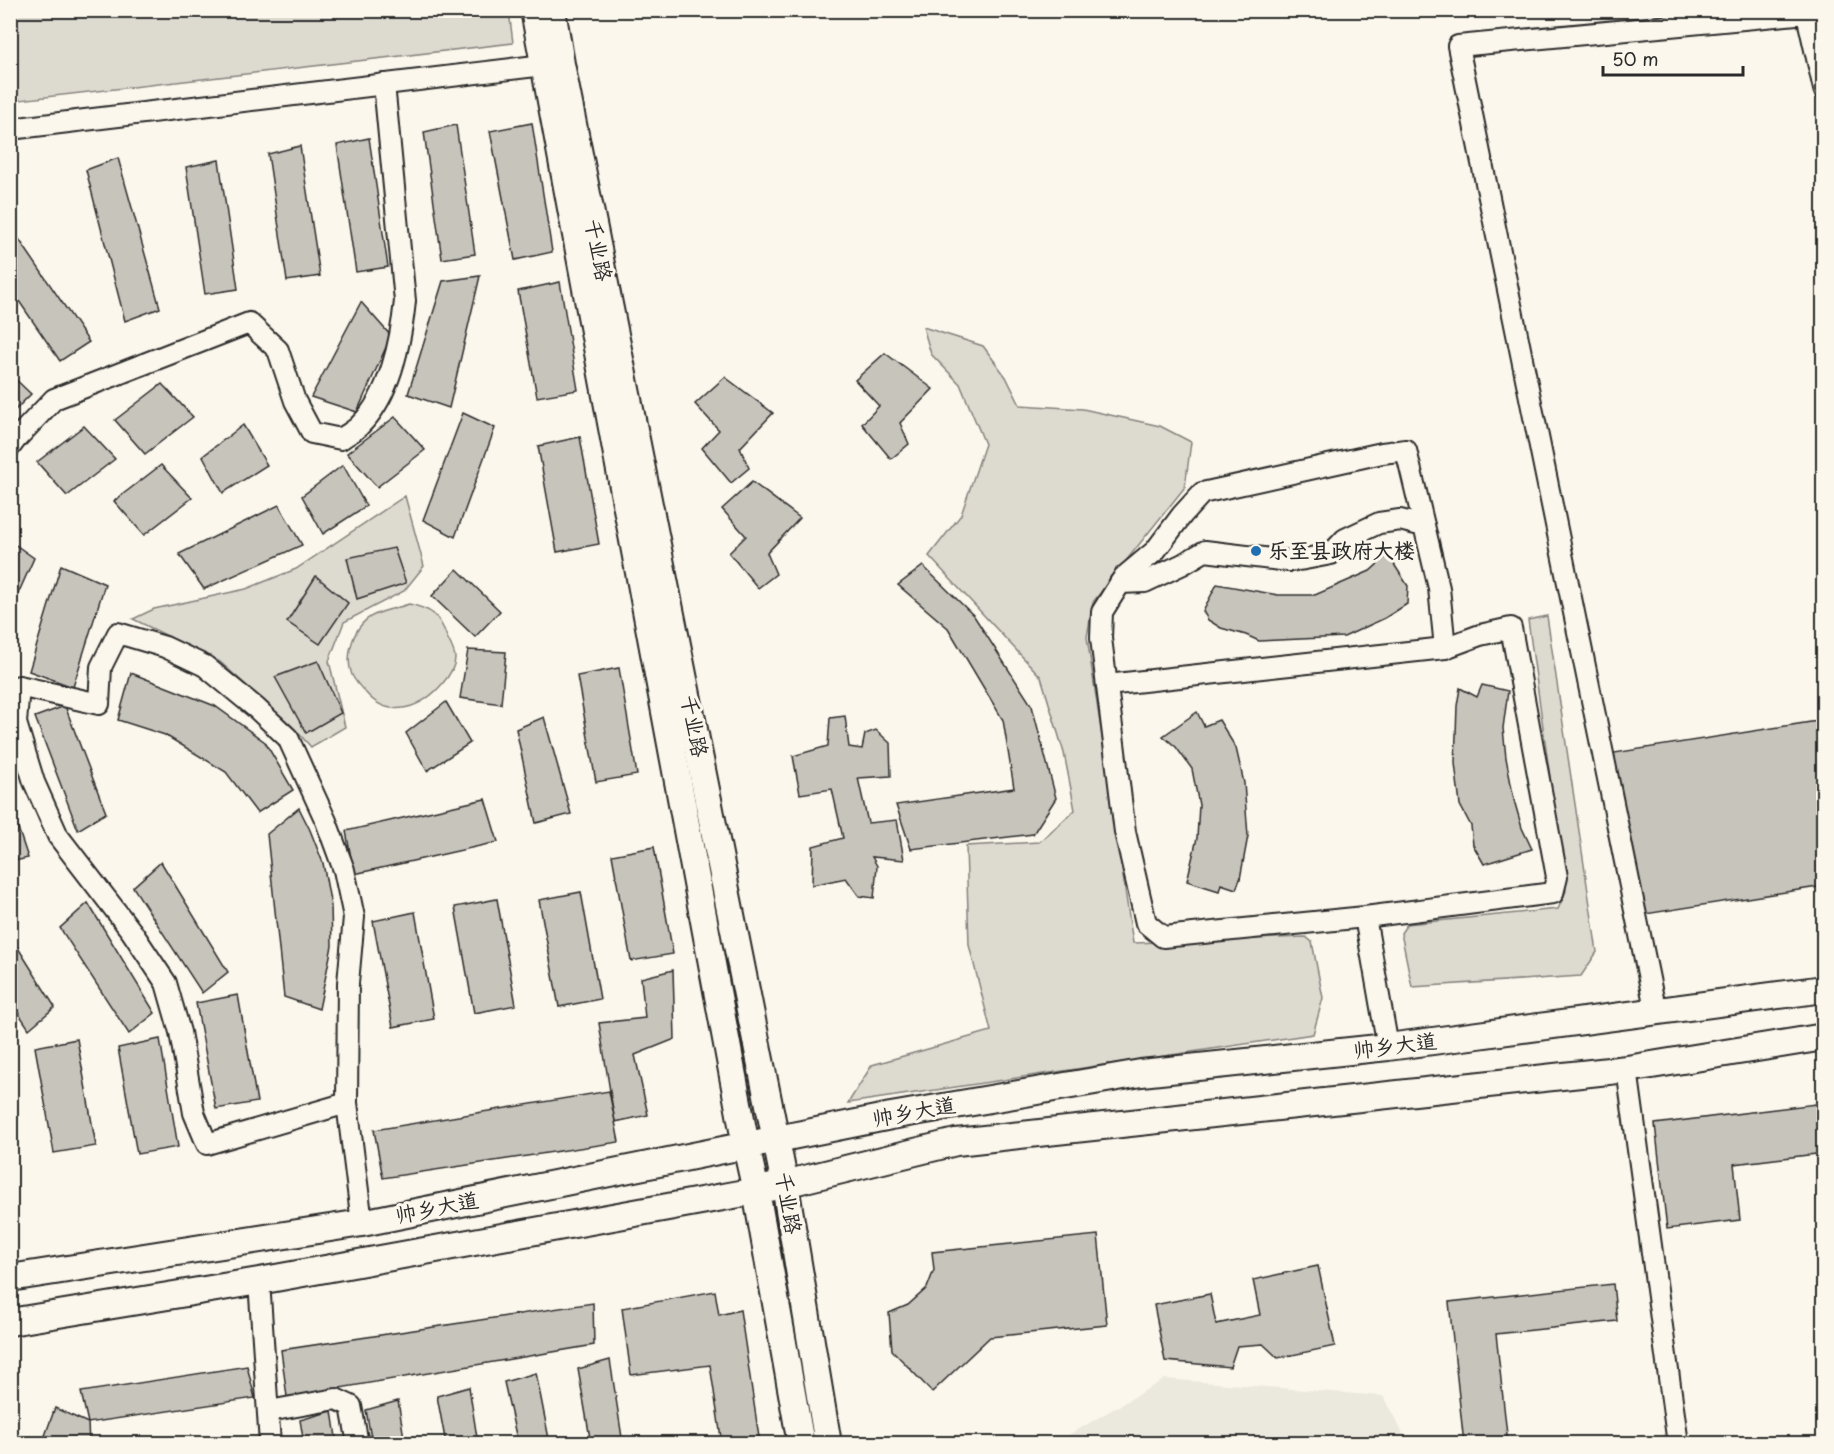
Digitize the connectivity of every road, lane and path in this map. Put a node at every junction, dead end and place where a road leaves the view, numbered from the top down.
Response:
1 (534, 10) edge
2 (552, 10) edge
3 (1812, 20) edge
4 (544, 64) junction
5 (384, 84) junction
6 (1824, 89) edge
7 (10, 129) edge
8 (10, 447) edge
9 (1424, 526) junction
10 (1120, 583) junction
11 (1445, 648) junction
12 (1107, 685) junction
13 (1365, 917) junction
14 (1824, 989) edge
15 (1656, 1013) junction
16 (1824, 1037) edge
17 (1388, 1047) junction
18 (1627, 1069) junction
19 (347, 1103) junction
20 (776, 1138) junction
21 (746, 1146) junction
22 (786, 1185) junction
23 (756, 1191) junction
24 (362, 1223) junction
25 (10, 1278) edge
26 (259, 1281) junction
27 (10, 1322) edge
28 (269, 1411) junction
29 (270, 1443) edge
30 (358, 1443) edge
31 (801, 1443) edge
32 (828, 1443) edge
33 (1678, 1443) edge

1 - 4 main road, 千业路
2 - 20 main road, 千业路
3 - 6 street
3 - 15 street
4 - 5 street
4 - 21 main road, 千业路
5 - 7 street
5 - 8 street
9 - 10 street
9 - 10 street
9 - 11 street
10 - 12 street
11 - 12 street
11 - 13 street
12 - 13 street
13 - 17 street
14 - 15 main road, 帅乡大道
15 - 17 main road, 帅乡大道
16 - 18 main road, 帅乡大道
17 - 20 main road, 帅乡大道
18 - 22 main road, 帅乡大道
18 - 33 street
19 - 19 street
19 - 24 street
20 - 21 main road, 帅乡大道
20 - 22 main road, 千业路
21 - 23 main road, 千业路
21 - 24 main road, 帅乡大道
22 - 23 main road, 帅乡大道
22 - 32 main road, 千业路
23 - 26 main road, 帅乡大道
23 - 31 main road, 千业路
24 - 25 main road, 帅乡大道
26 - 27 main road, 帅乡大道
26 - 28 street
28 - 29 street
28 - 30 street

